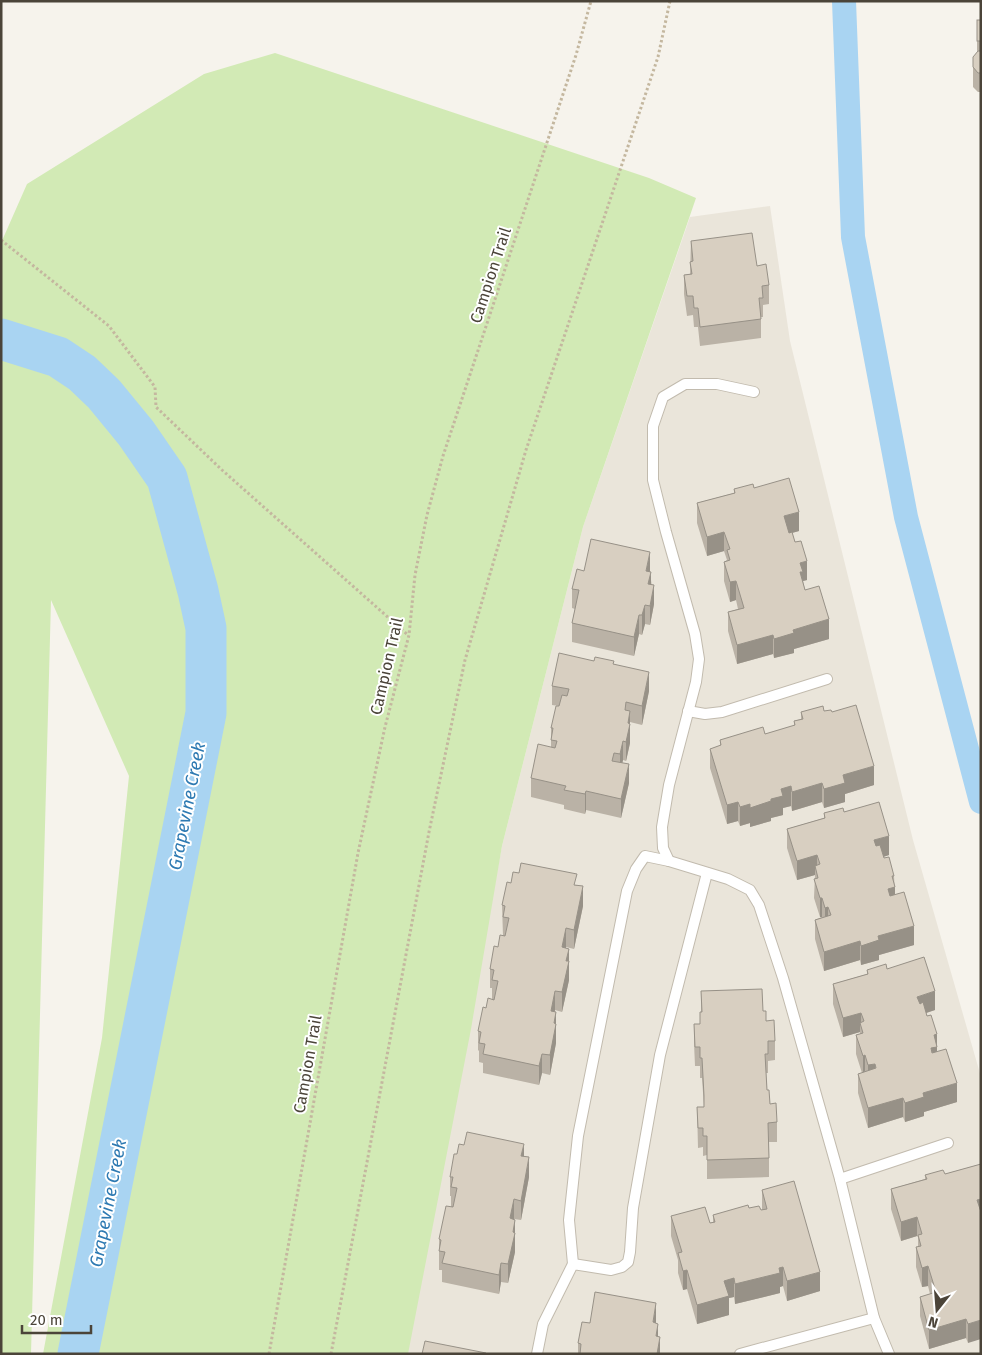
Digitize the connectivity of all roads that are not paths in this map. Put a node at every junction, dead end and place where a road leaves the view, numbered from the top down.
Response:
1 (754, 392) dead end
2 (827, 679) dead end
3 (688, 711) junction
4 (669, 861) junction
5 (707, 873) junction
6 (948, 1144) dead end
7 (840, 1179) junction
8 (574, 1264) junction
9 (874, 1318) junction
10 (537, 1354) edge
11 (740, 1354) edge
12 (889, 1354) edge

1 - 3 lane
2 - 3 lane
3 - 4 lane
4 - 5 lane
4 - 8 lane
5 - 7 lane
5 - 8 lane
6 - 7 lane
7 - 9 lane
8 - 10 lane
9 - 11 lane
9 - 12 lane

